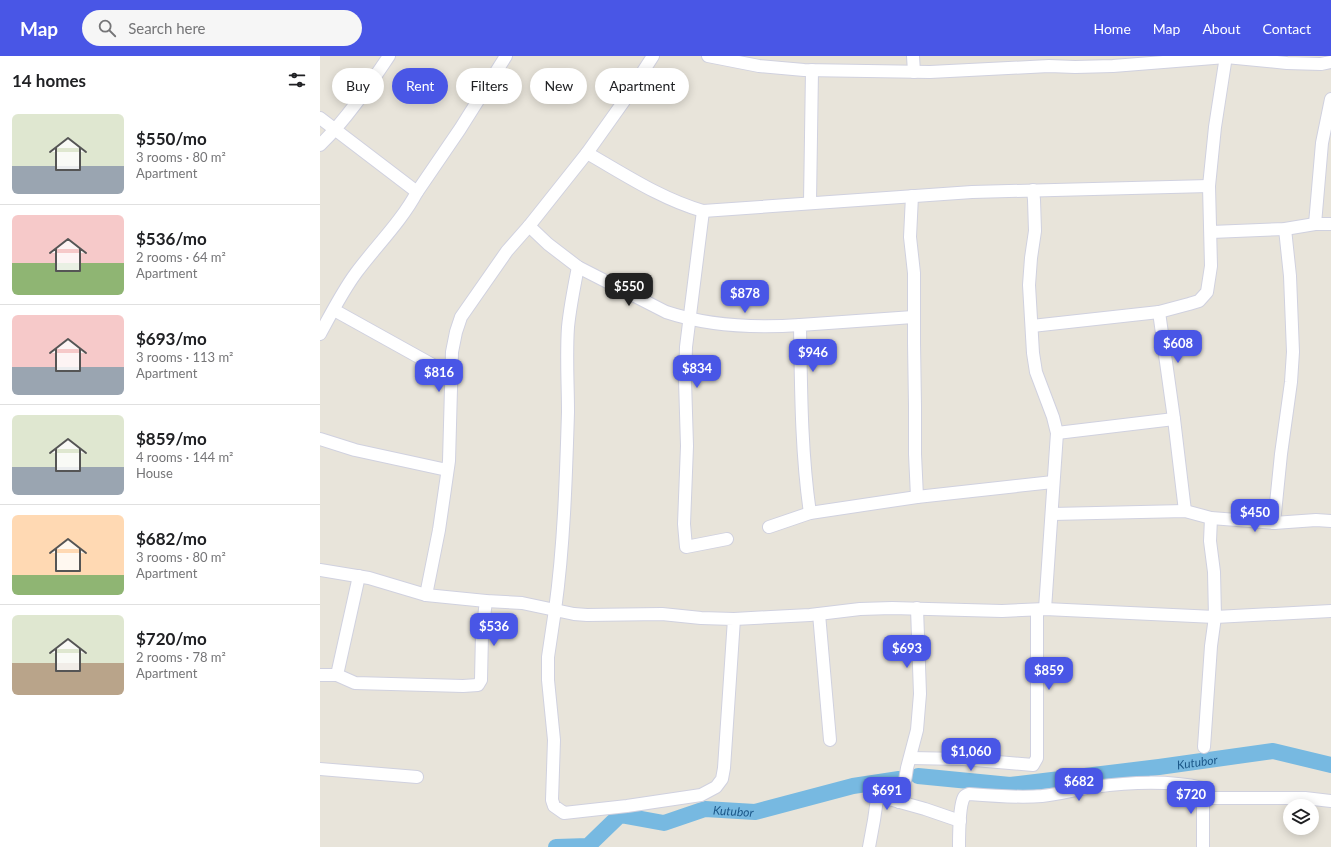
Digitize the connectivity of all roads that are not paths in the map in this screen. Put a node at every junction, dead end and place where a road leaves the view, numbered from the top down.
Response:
1 (389, 56) edge
2 (506, 56) edge
3 (653, 56) edge
4 (708, 56) edge
5 (914, 56) edge
6 (1226, 56) edge
7 (1331, 62) edge
8 (812, 70) junction
9 (914, 72) junction
10 (1331, 99) edge
11 (1329, 116) edge
12 (320, 118) edge
13 (336, 130) junction
14 (320, 145) edge
15 (587, 153) junction
16 (1209, 186) junction
17 (1033, 190) junction
18 (417, 192) junction
19 (912, 196) junction
20 (810, 202) junction
21 (703, 210) junction
22 (1315, 224) junction
23 (1331, 224) edge
24 (529, 226) junction
25 (1285, 229) junction
26 (1210, 232) junction
27 (578, 267) junction
28 (334, 310) junction
29 (1159, 312) junction
30 (913, 316) junction
31 (690, 318) junction
32 (800, 325) junction
33 (1032, 326) junction
34 (320, 334) edge
35 (451, 376) junction
36 (1174, 419) junction
37 (1057, 433) junction
38 (320, 439) edge
39 (447, 470) junction
40 (1053, 482) junction
41 (917, 497) junction
42 (1185, 511) junction
43 (810, 513) junction
44 (1052, 514) junction
45 (1211, 518) junction
46 (1331, 521) edge
47 (1274, 523) junction
48 (769, 527) dead end
49 (727, 539) dead end
50 (320, 570) edge
51 (359, 576) junction
52 (426, 595) junction
53 (486, 601) junction
54 (917, 608) junction
55 (1041, 609) junction
56 (555, 610) junction
57 (1331, 612) edge
58 (819, 614) junction
59 (1215, 617) junction
60 (734, 618) junction
61 (320, 675) edge
62 (337, 675) junction
63 (830, 740) dead end
64 (1204, 747) dead end
65 (910, 758) junction
66 (320, 769) edge
67 (417, 777) dead end
68 (1203, 790) junction
69 (1331, 801) edge
70 (900, 802) junction
71 (960, 821) junction
72 (869, 847) edge
73 (959, 847) edge
74 (1203, 847) edge

1 - 13 street
2 - 18 street
3 - 15 street
4 - 8 street
5 - 9 street
6 - 7 street
6 - 9 street
6 - 16 street
8 - 9 street
8 - 20 street
10 - 11 street
11 - 22 street
12 - 13 street
13 - 14 street
13 - 18 street
15 - 21 street
15 - 24 street
16 - 17 street
16 - 26 street
17 - 19 street
17 - 33 street
18 - 28 street
19 - 20 street
19 - 30 street
20 - 21 street
21 - 31 street
22 - 23 street
22 - 25 street
24 - 27 street
24 - 35 street
25 - 26 street
25 - 47 street
26 - 29 street
27 - 31 street
27 - 56 street
28 - 34 street
28 - 35 street
29 - 33 street
29 - 36 street
30 - 32 street
30 - 41 street
31 - 32 street
31 - 49 street
32 - 43 street
33 - 37 street
35 - 39 street
36 - 37 street
36 - 42 street
37 - 40 street
38 - 39 street
39 - 52 street
40 - 41 street
40 - 44 street
41 - 43 street
42 - 44 street
42 - 45 street
43 - 48 street
44 - 55 street
45 - 47 street
45 - 59 street
46 - 47 street
50 - 51 street
51 - 52 street
51 - 62 street
52 - 53 street
53 - 56 street
53 - 62 street
54 - 55 street
54 - 58 street
54 - 65 street
55 - 59 street
55 - 65 street
56 - 60 street
56 - 60 street
57 - 59 street
58 - 60 street
58 - 63 street
59 - 64 street
61 - 62 street
65 - 70 street
66 - 67 street
68 - 69 street
68 - 71 street
68 - 74 street
70 - 71 street
70 - 72 street
71 - 73 street

